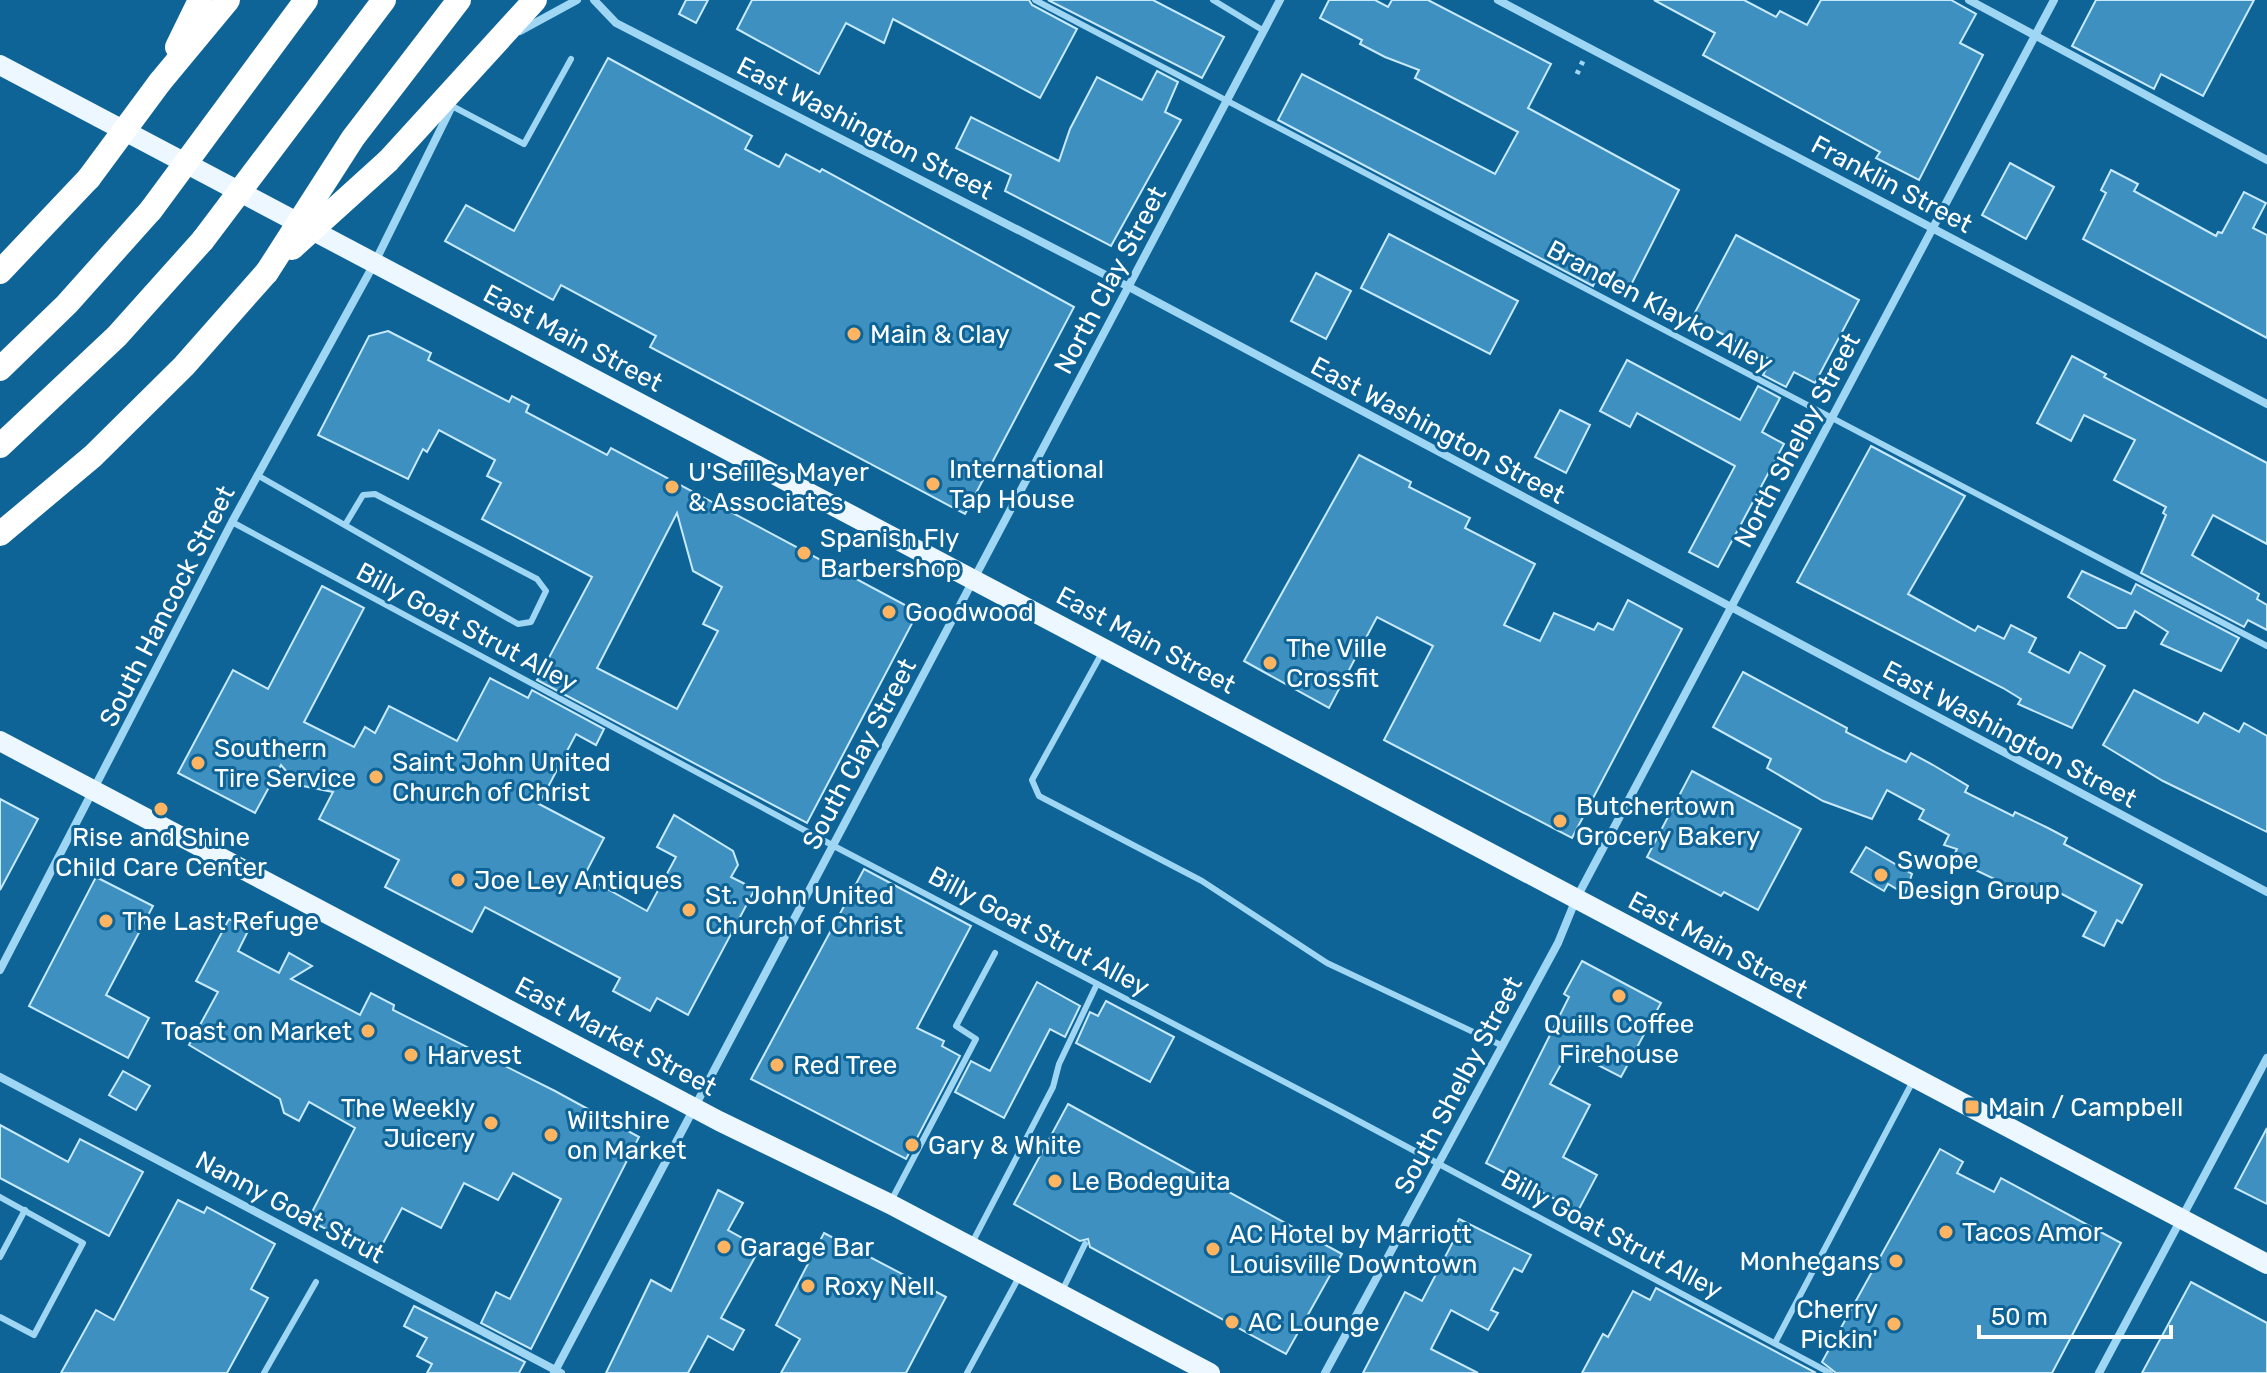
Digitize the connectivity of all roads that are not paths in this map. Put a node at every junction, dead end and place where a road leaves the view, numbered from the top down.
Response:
1 (200, 0) edge
2 (228, 0) edge
3 (306, 0) edge
4 (384, 0) edge
5 (459, 0) edge
6 (535, 0) edge
7 (577, 0) edge
8 (594, 0) edge
9 (1035, 0) edge
10 (1213, 0) edge
11 (1280, 0) edge
12 (1498, 0) edge
13 (1969, 0) edge
14 (2054, 0) edge
15 (1264, 31) junction
16 (2034, 38) junction
17 (571, 59) dead end
18 (0, 65) edge
19 (160, 82) junction
20 (1228, 102) junction
21 (452, 106) junction
22 (2267, 160) edge
23 (1933, 228) junction
24 (374, 264) junction
25 (0, 272) edge
26 (267, 272) junction
27 (1129, 287) junction
28 (0, 369) edge
29 (2267, 404) edge
30 (1832, 418) junction
31 (0, 446) edge
32 (257, 475) junction
33 (232, 522) junction
34 (345, 525) junction
35 (0, 534) edge
36 (974, 578) junction
37 (1730, 609) junction
38 (2267, 646) edge
39 (1105, 648) junction
40 (0, 741) edge
41 (96, 789) junction
42 (832, 845) junction
43 (2267, 892) edge
44 (1576, 899) junction
45 (995, 953) dead end
46 (0, 970) edge
47 (1097, 984) junction
48 (1503, 1046) junction
49 (2267, 1058) edge
50 (0, 1077) edge
51 (1915, 1077) junction
52 (694, 1107) junction
53 (1438, 1164) junction
54 (0, 1197) edge
55 (890, 1204) junction
56 (25, 1210) junction
57 (2183, 1218) junction
58 (1085, 1244) dead end
59 (970, 1247) junction
60 (0, 1257) edge
61 (2267, 1264) edge
62 (1021, 1274) junction
63 (316, 1282) dead end
64 (1060, 1294) junction
65 (0, 1317) edge
66 (1775, 1343) junction
67 (557, 1372) edge
68 (264, 1373) edge
69 (967, 1373) edge
70 (1210, 1373) edge
71 (1325, 1373) edge
72 (1830, 1373) edge
73 (2099, 1373) edge

1 - 19 highway
2 - 19 highway
3 - 28 highway, bridge
4 - 31 highway, bridge
5 - 26 highway, bridge
6 - 26 highway, bridge
7 - 21 street, South Hancock Street
8 - 27 street, East Washington Street
9 - 20 lane, Branden Klayko Alley
10 - 15 lane
11 - 15 street, North Clay Street
12 - 23 street, Franklin Street
13 - 16 street
14 - 16 street, North Shelby Street
15 - 20 street, North Clay Street
16 - 22 street
16 - 23 street, North Shelby Street
17 - 21 lane
18 - 24 main road, East Main Street
19 - 25 highway, bridge
20 - 27 street, North Clay Street
20 - 30 lane, Branden Klayko Alley
21 - 24 street, South Hancock Street
23 - 29 street, Franklin Street
23 - 30 street, North Shelby Street
24 - 32 street, South Hancock Street
24 - 36 main road, East Main Street
26 - 35 highway
27 - 36 street, North Clay Street
27 - 37 street, East Washington Street
30 - 37 street, North Shelby Street
30 - 38 lane, Branden Klayko Alley
32 - 33 street, South Hancock Street
32 - 34 lane
33 - 41 street, South Hancock Street
33 - 42 lane, Billy Goat Strut Alley
34 - 34 lane
36 - 39 main road, East Main Street
36 - 42 street, South Clay Street
37 - 43 street, East Washington Street
37 - 44 street, North Shelby Street
39 - 44 main road, East Main Street
39 - 48 lane
40 - 41 main road, East Market Street
41 - 46 street, South Hancock Street
41 - 52 main road, East Market Street
42 - 47 lane, Billy Goat Strut Alley
42 - 52 street, South Clay Street
44 - 48 street, South Shelby Street
44 - 51 main road, East Main Street
45 - 55 lane
47 - 53 lane, Billy Goat Strut Alley
47 - 59 lane
48 - 53 street, South Shelby Street
49 - 57 street
50 - 67 street, Nanny Goat Strut
51 - 57 main road, East Main Street
51 - 66 lane
52 - 55 main road, East Market Street
52 - 67 street, South Clay Street
53 - 66 lane, Billy Goat Strut Alley
53 - 71 street, South Shelby Street
54 - 56 lane
55 - 59 main road, East Market Street
56 - 60 lane
56 - 65 lane
57 - 61 main road, East Main Street
57 - 73 street
58 - 64 lane
59 - 62 main road, East Market Street
62 - 64 main road, East Market Street
62 - 69 lane
63 - 68 lane
64 - 70 main road, East Market Street
66 - 72 lane, Billy Goat Strut Alley

